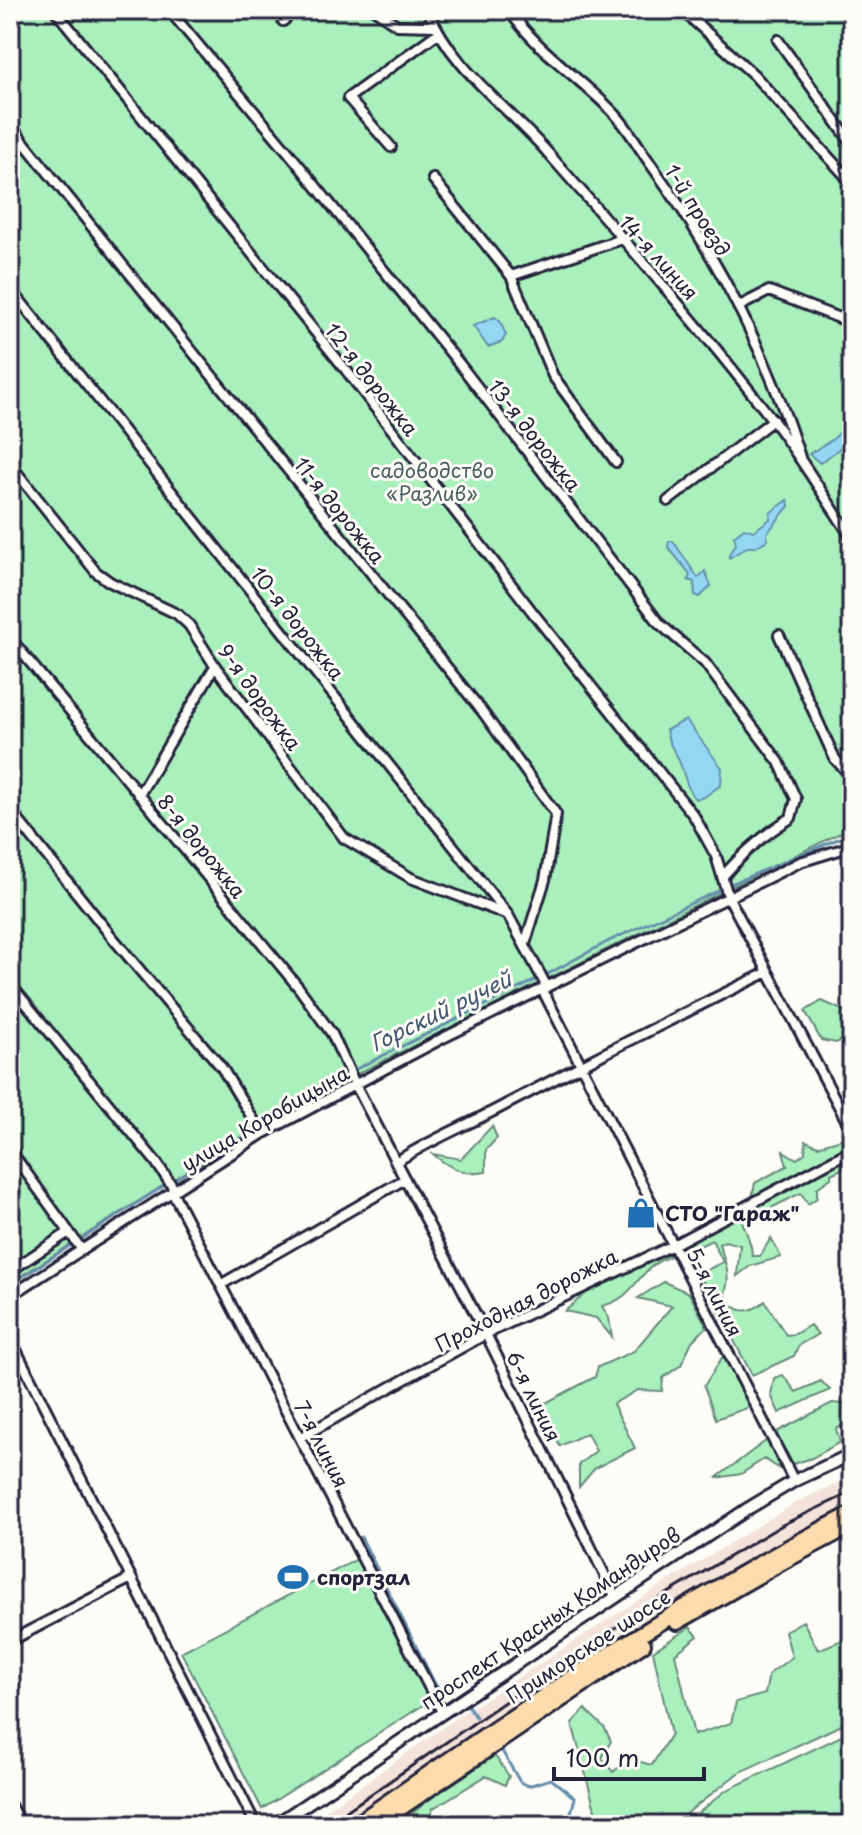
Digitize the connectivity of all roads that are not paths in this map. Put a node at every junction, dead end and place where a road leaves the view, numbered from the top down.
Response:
1 (55, 10) edge
2 (169, 10) edge
3 (295, 10) edge
4 (375, 10) edge
5 (428, 10) edge
6 (509, 10) edge
7 (682, 10) edge
8 (283, 21) dead end
9 (436, 29) junction
10 (778, 40) dead end
11 (10, 125) edge
12 (852, 144) edge
13 (391, 147) dead end
14 (433, 179) dead end
15 (852, 183) edge
16 (622, 239) junction
17 (511, 276) junction
18 (10, 288) edge
19 (738, 307) junction
20 (852, 323) edge
21 (773, 420) junction
22 (616, 462) dead end
23 (10, 464) edge
24 (803, 465) junction
25 (668, 501) dead end
26 (852, 538) edge
27 (779, 635) dead end
28 (10, 638) edge
29 (215, 666) junction
30 (852, 777) edge
31 (139, 795) junction
32 (10, 810) edge
33 (852, 846) edge
34 (723, 876) junction
35 (728, 896) junction
36 (508, 915) junction
37 (525, 944) junction
38 (768, 972) junction
39 (10, 984) edge
40 (545, 988) junction
41 (581, 1065) junction
42 (355, 1084) junction
43 (852, 1131) edge
44 (262, 1134) junction
45 (10, 1150) edge
46 (852, 1150) edge
47 (396, 1162) junction
48 (405, 1179) junction
49 (173, 1190) junction
50 (69, 1232) junction
51 (673, 1245) junction
52 (82, 1250) junction
53 (10, 1271) edge
54 (222, 1284) junction
55 (10, 1296) edge
56 (486, 1334) junction
57 (10, 1338) edge
58 (301, 1437) junction
59 (852, 1454) edge
60 (794, 1481) junction
61 (852, 1514) edge
62 (852, 1525) edge
63 (131, 1578) junction
64 (615, 1596) junction
65 (10, 1641) edge
66 (442, 1712) junction
67 (10, 1805) edge
68 (21, 1825) edge
69 (256, 1825) edge
70 (275, 1825) edge
71 (355, 1825) edge
72 (375, 1825) edge

1 - 34 street, 12-я дорожка
2 - 34 street, 13-я дорожка
3 - 8 street
4 - 9 street
5 - 9 street, 14-я линия
6 - 19 street, 1-й проезд
7 - 15 street
9 - 13 street
9 - 16 street, 14-я линия
10 - 12 street
11 - 37 street, 11-я дорожка
14 - 17 street
16 - 17 street
16 - 21 street, 14-я линия
17 - 22 street
18 - 36 street, 10-я дорожка
19 - 20 street
19 - 24 street, 1-й проезд
21 - 24 street, 14-я линия
21 - 25 street
23 - 29 street, 9-я дорожка
24 - 26 street, 14-я линия
27 - 30 street
28 - 31 street, 8-я дорожка
29 - 31 street
29 - 36 street, 9-я дорожка
31 - 42 street, 8-я дорожка
32 - 44 street
33 - 35 street, улица Коробицына
34 - 35 street, 12-я дорожка
35 - 38 street, 12-я дорожка
35 - 40 street, улица Коробицына
36 - 37 street, 10-я дорожка
37 - 40 street, 10-я дорожка
38 - 41 street
38 - 43 street, 12-я дорожка
39 - 49 street, 7-я линия
40 - 41 street, 5-я линия
40 - 42 street, улица Коробицына
41 - 47 street
41 - 51 street, 5-я линия
42 - 44 street, улица Коробицына
42 - 47 street, 6-я линия
44 - 49 street, улица Коробицына
45 - 50 street
46 - 51 street, Проходная дорожка
47 - 48 street, 6-я линия
48 - 54 street
48 - 56 street, 6-я линия
49 - 52 street, улица Коробицына
49 - 54 street, 7-я линия
50 - 52 street
50 - 53 street
51 - 56 street, Проходная дорожка
51 - 60 street, 5-я линия
52 - 55 street, улица Коробицына
54 - 58 street, 7-я линия
56 - 58 street, Проходная дорожка
56 - 64 street, 6-я линия
57 - 63 street
58 - 66 street, 7-я линия
59 - 60 street, проспект Красных Командиров
60 - 64 street, проспект Красных Командиров
61 - 71 highway, Приморское шоссе
62 - 72 highway, Приморское шоссе
63 - 65 street
63 - 69 street
64 - 66 street, проспект Красных Командиров
66 - 70 street, проспект Красных Командиров
67 - 68 street

